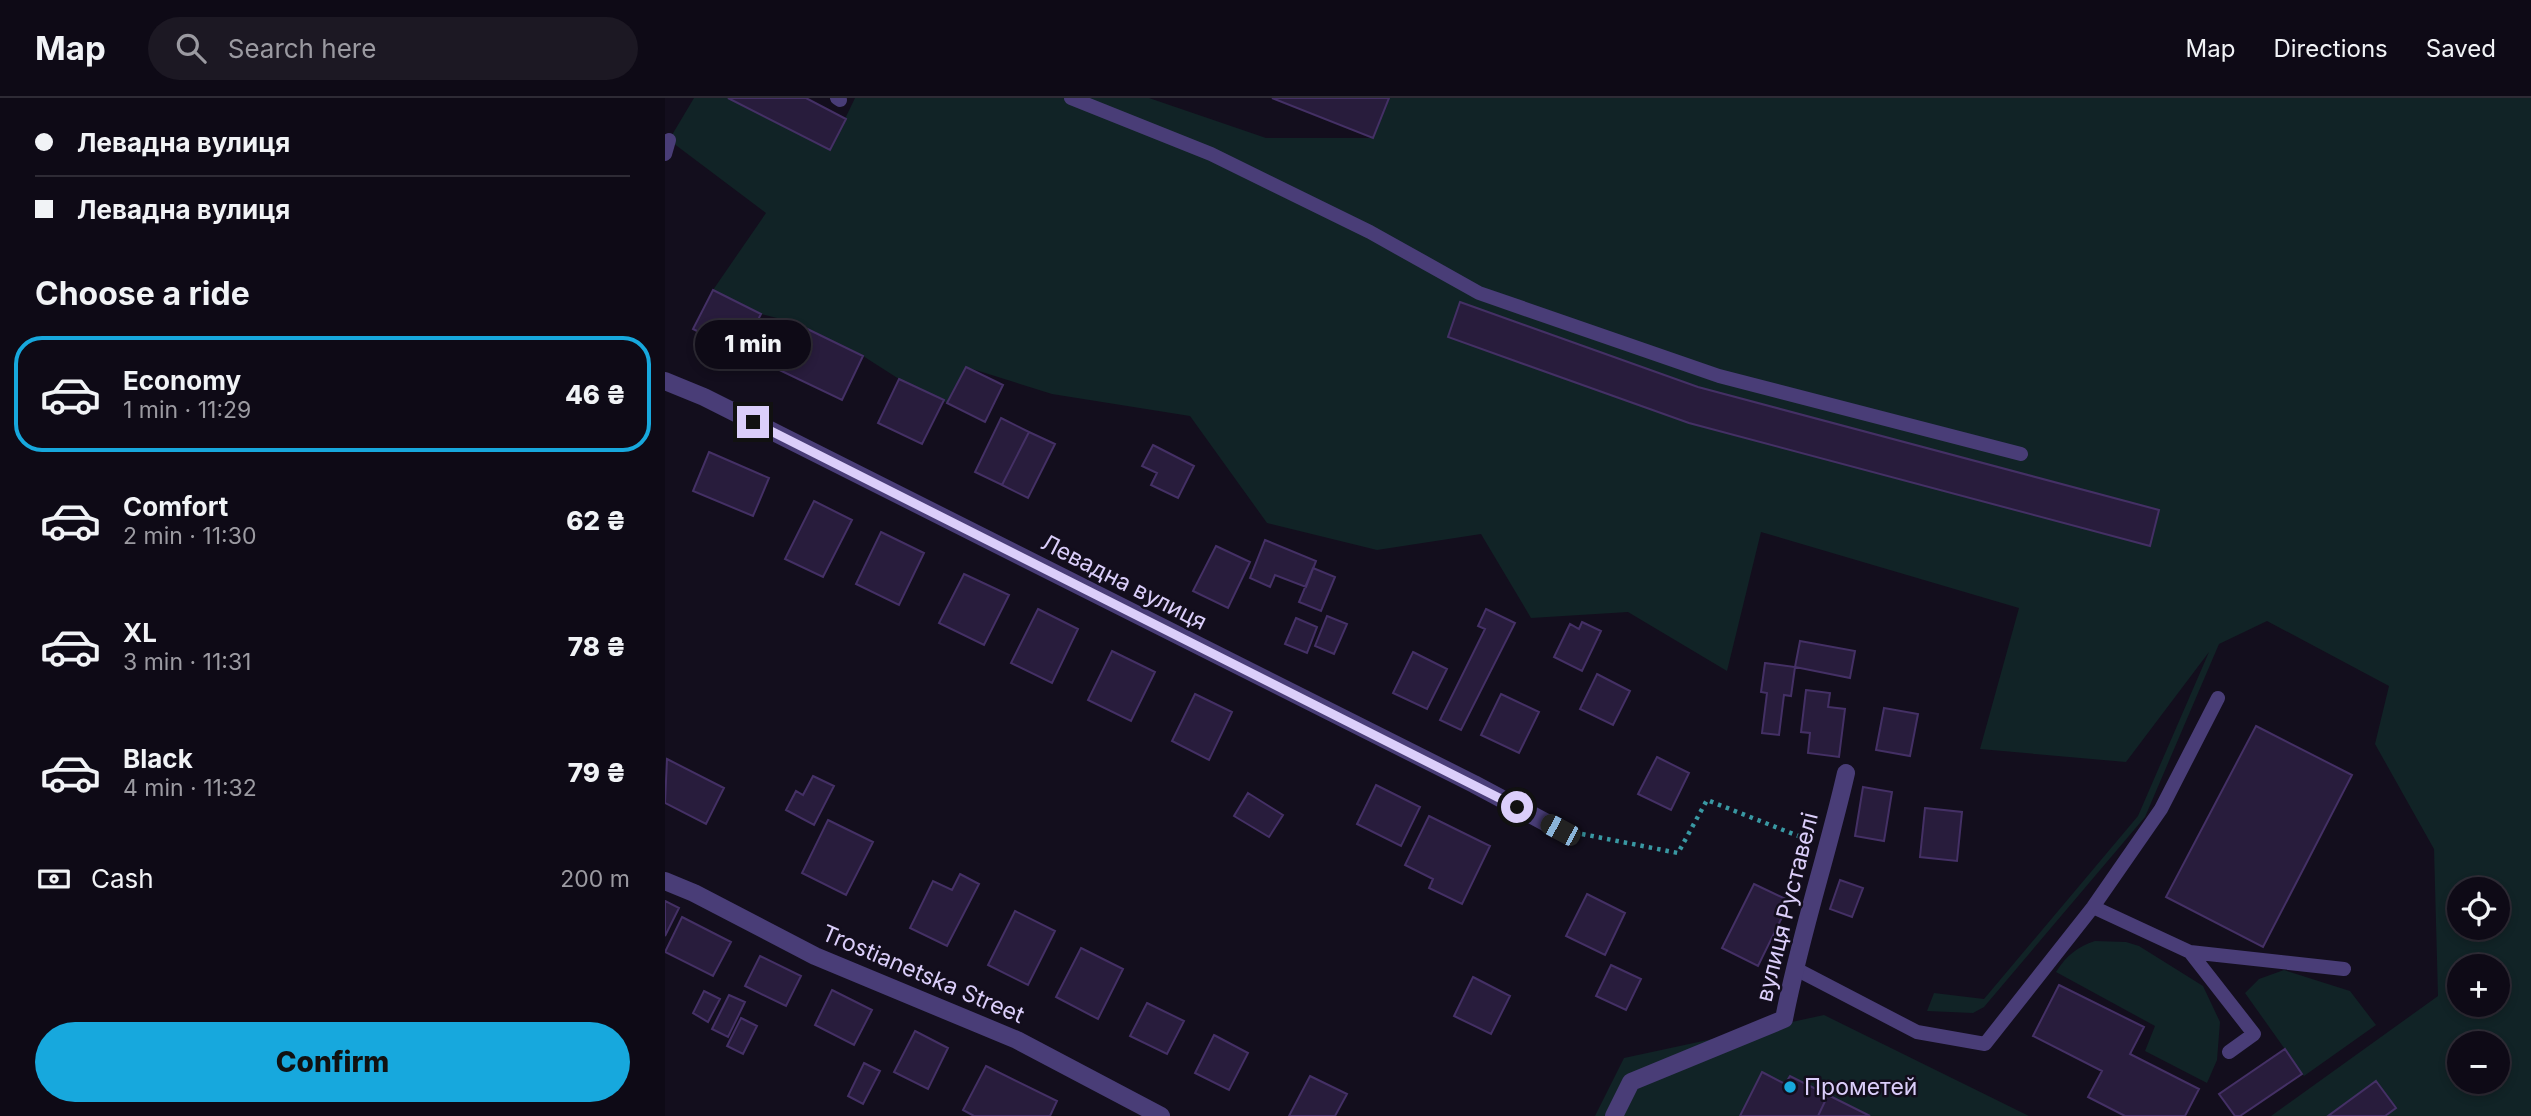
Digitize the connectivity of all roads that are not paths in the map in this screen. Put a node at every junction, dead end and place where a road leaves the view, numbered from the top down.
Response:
1 (1071, 98) edge
2 (665, 381) edge
3 (2021, 454) dead end
4 (2218, 698) dead end
5 (1846, 773) dead end
6 (1560, 830) road end
7 (665, 881) edge
8 (2093, 907) junction
9 (2190, 952) junction
10 (1794, 968) junction
11 (2344, 969) dead end
12 (2229, 1052) dead end
13 (1161, 1116) edge
14 (1614, 1116) edge

1 - 3 lane
2 - 6 street, Левадна вулиця
4 - 8 lane
5 - 10 street, вулиця Руставелі
7 - 13 street, Trostianetska Street
8 - 9 lane
8 - 10 lane
9 - 11 lane
9 - 12 lane
10 - 14 street, вулиця Руставелі

